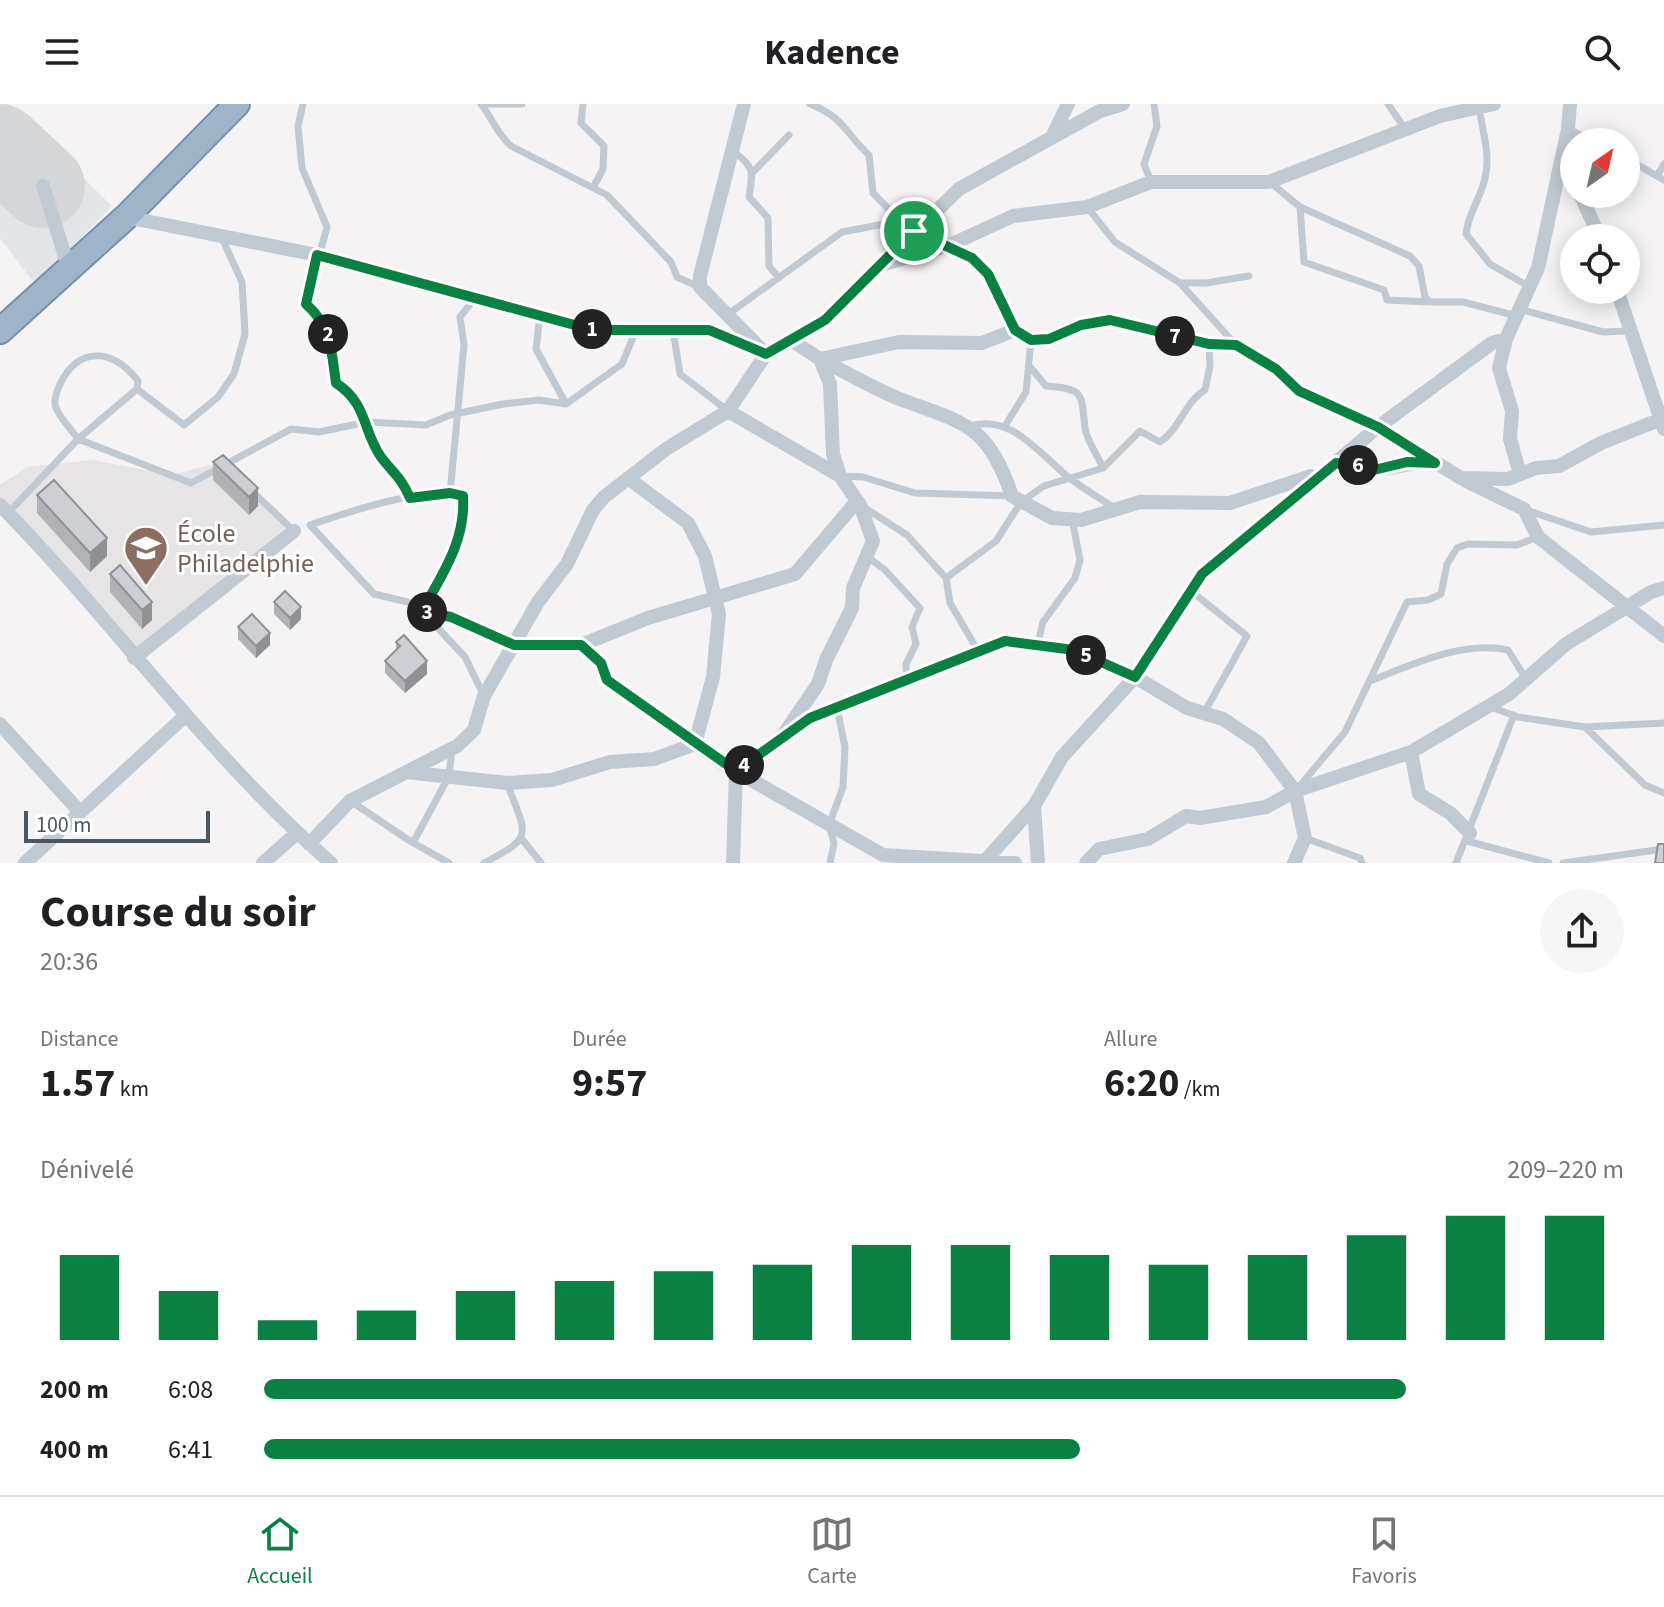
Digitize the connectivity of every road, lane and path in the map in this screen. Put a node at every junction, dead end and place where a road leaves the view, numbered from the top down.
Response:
1 (237, 104) edge
2 (303, 104) edge
3 (481, 104) edge
4 (488, 104) edge
5 (522, 104) edge
6 (583, 104) edge
7 (744, 104) edge
8 (810, 104) edge
9 (1068, 104) edge
10 (1123, 104) edge
11 (1154, 104) edge
12 (1388, 104) edge
13 (1570, 104) edge
14 (1487, 106) edge
15 (1568, 128) edge
16 (1405, 129) junction
17 (789, 135) dead end
18 (1052, 138) junction
19 (733, 151) junction
20 (1664, 164) edge
21 (1560, 166) edge
22 (1640, 166) edge
23 (752, 173) junction
24 (1660, 178) edge
25 (1151, 182) junction
26 (1269, 182) junction
27 (43, 186) dead end
28 (594, 186) junction
29 (1087, 207) junction
30 (1300, 207) junction
31 (126, 217) junction
32 (900, 221) junction
33 (914, 231) junction
34 (221, 236) junction
35 (950, 245) junction
36 (317, 255) junction
37 (879, 266) junction
38 (69, 269) junction
39 (1249, 276) dead end
40 (779, 278) junction
41 (1180, 283) junction
42 (700, 287) junction
43 (1530, 287) junction
44 (476, 296) junction
45 (1430, 302) junction
46 (1622, 304) edge
47 (1518, 312) junction
48 (540, 315) junction
49 (727, 315) junction
50 (636, 330) junction
51 (673, 330) junction
52 (1015, 330) junction
53 (0, 331) edge
54 (1631, 331) junction
55 (1506, 339) junction
56 (791, 340) junction
57 (1031, 340) junction
58 (1209, 344) junction
59 (1236, 345) junction
60 (766, 354) junction
61 (820, 359) junction
62 (1031, 368) junction
63 (137, 389) junction
64 (566, 404) junction
65 (728, 411) junction
66 (460, 413) junction
67 (367, 422) junction
68 (1663, 423) edge
69 (970, 426) junction
70 (1005, 426) junction
71 (1378, 427) junction
72 (78, 439) junction
73 (1336, 463) junction
74 (1435, 463) junction
75 (223, 464) junction
76 (1103, 468) junction
77 (234, 474) edge
78 (1520, 474) junction
79 (840, 476) junction
80 (628, 478) junction
81 (1070, 478) junction
82 (1461, 478) junction
83 (244, 483) edge
84 (450, 493) junction
85 (410, 498) junction
86 (1017, 499) junction
87 (858, 503) junction
88 (1117, 509) junction
89 (1524, 509) junction
90 (3, 513) edge
91 (1072, 519) junction
92 (1664, 525) edge
93 (294, 531) joint
94 (1538, 537) junction
95 (866, 556) junction
96 (946, 578) junction
97 (1664, 588) edge
98 (1191, 591) junction
99 (716, 600) junction
100 (1629, 608) junction
101 (422, 611) junction
102 (1664, 636) edge
103 (1038, 643) junction
104 (514, 645) junction
105 (581, 645) junction
106 (978, 651) junction
107 (134, 658) junction
108 (1135, 677) junction
109 (1526, 679) junction
110 (907, 680) junction
111 (1370, 681) junction
112 (484, 696) junction
113 (1489, 706) junction
114 (837, 708) junction
115 (1204, 713) junction
116 (1514, 715) junction
117 (185, 716) junction
118 (1664, 723) edge
119 (0, 724) edge
120 (1585, 727) junction
121 (782, 737) junction
122 (695, 744) junction
123 (452, 748) junction
124 (1411, 752) junction
125 (736, 771) junction
126 (406, 772) junction
127 (449, 776) junction
128 (507, 783) junction
129 (1295, 791) junction
130 (1664, 793) edge
131 (350, 801) junction
132 (1034, 806) junction
133 (80, 812) junction
134 (829, 825) junction
135 (297, 833) junction
136 (1468, 837) junction
137 (1305, 838) junction
138 (522, 839) junction
139 (410, 841) junction
140 (309, 844) junction
141 (1664, 849) edge
142 (982, 862) edge
143 (25, 863) edge
144 (263, 863) edge
145 (331, 863) edge
146 (449, 863) edge
147 (484, 863) edge
148 (541, 863) edge
149 (733, 863) edge
150 (830, 863) edge
151 (1015, 863) edge
152 (1038, 863) edge
153 (1086, 863) edge
154 (1294, 863) edge
155 (1362, 863) edge
156 (1456, 863) edge
157 (1549, 863) edge
158 (1563, 863) edge

1 - 31 highway
2 - 36 lane
3 - 28 lane
4 - 5 lane
6 - 28 lane
7 - 19 street
8 - 32 lane
9 - 18 street
10 - 18 street
11 - 25 lane
12 - 16 lane
13 - 15 street
14 - 16 street
14 - 43 lane
16 - 26 street
17 - 23 lane
18 - 33 street
19 - 23 lane
19 - 42 street
20 - 24 lane
21 - 43 street
22 - 24 lane
23 - 40 lane
25 - 26 street
25 - 29 street
26 - 30 lane
27 - 38 street
28 - 42 lane
29 - 35 street
29 - 41 lane
30 - 45 lane
30 - 45 lane
31 - 34 street
31 - 38 highway
32 - 33 lane
32 - 40 lane
33 - 35 lane
33 - 37 street
34 - 36 street
34 - 63 lane
35 - 37 street
35 - 52 lane
36 - 44 street
36 - 67 lane
37 - 56 street
38 - 53 highway
39 - 41 lane
40 - 49 lane
41 - 59 lane
42 - 49 street
43 - 47 street
44 - 48 street
44 - 66 lane
45 - 47 lane
46 - 54 street
47 - 54 lane
47 - 55 street
48 - 50 street
48 - 64 lane
49 - 60 street
50 - 51 street
50 - 64 lane
51 - 60 street
51 - 65 lane
52 - 57 street
52 - 61 street
54 - 68 street
55 - 71 street
55 - 78 street
56 - 60 street
56 - 61 street
57 - 58 street
57 - 62 lane
58 - 59 street
58 - 76 lane
59 - 71 street
60 - 65 street
61 - 69 street
61 - 79 street
62 - 70 lane
62 - 76 lane
63 - 72 lane
63 - 72 lane
64 - 66 lane
65 - 79 street
65 - 80 street
66 - 67 lane
66 - 84 lane
67 - 75 lane
67 - 85 lane
68 - 78 street
69 - 70 lane
69 - 86 street
70 - 81 lane
71 - 73 street
71 - 74 street
72 - 75 lane
72 - 90 lane
73 - 74 street
73 - 88 street
73 - 98 street
74 - 82 street
75 - 77 lane
76 - 81 lane
78 - 82 street
79 - 86 lane
79 - 87 street
80 - 99 street
80 - 104 street
81 - 86 lane
81 - 88 lane
82 - 89 street
83 - 93 lane
84 - 85 lane
84 - 101 lane
85 - 101 lane
86 - 91 street
86 - 96 lane
87 - 95 street
87 - 96 lane
87 - 99 street
88 - 91 street
89 - 92 lane
89 - 94 street
90 - 107 street
91 - 103 lane
93 - 107 street
94 - 100 street
94 - 111 lane
95 - 110 lane
95 - 121 street
96 - 106 lane
97 - 100 street
98 - 108 street
98 - 115 lane
99 - 105 street
99 - 122 street
100 - 102 street
100 - 109 street
101 - 104 street
101 - 112 lane
103 - 106 street
103 - 108 street
104 - 105 street
104 - 112 street
105 - 122 street
106 - 110 street
107 - 117 street
108 - 115 street
108 - 132 street
109 - 111 lane
109 - 113 street
110 - 114 street
111 - 129 lane
112 - 123 street
113 - 116 lane
113 - 124 street
114 - 121 street
114 - 134 lane
115 - 129 street
116 - 120 lane
116 - 136 lane
117 - 133 street
117 - 135 street
118 - 120 lane
119 - 133 street
120 - 130 lane
121 - 125 street
122 - 125 street
122 - 128 street
123 - 126 street
123 - 127 lane
124 - 129 street
124 - 136 street
125 - 134 street
125 - 149 street
126 - 127 street
126 - 131 street
127 - 128 street
127 - 139 lane
128 - 138 lane
129 - 137 street
129 - 153 street
131 - 139 lane
131 - 140 street
132 - 142 street
132 - 152 street
133 - 143 street
134 - 142 street
134 - 150 lane
135 - 140 street
135 - 144 street
136 - 156 lane
136 - 157 lane
137 - 154 street
137 - 155 lane
138 - 147 lane
138 - 148 lane
139 - 146 lane
140 - 145 street
141 - 158 lane
142 - 151 street

